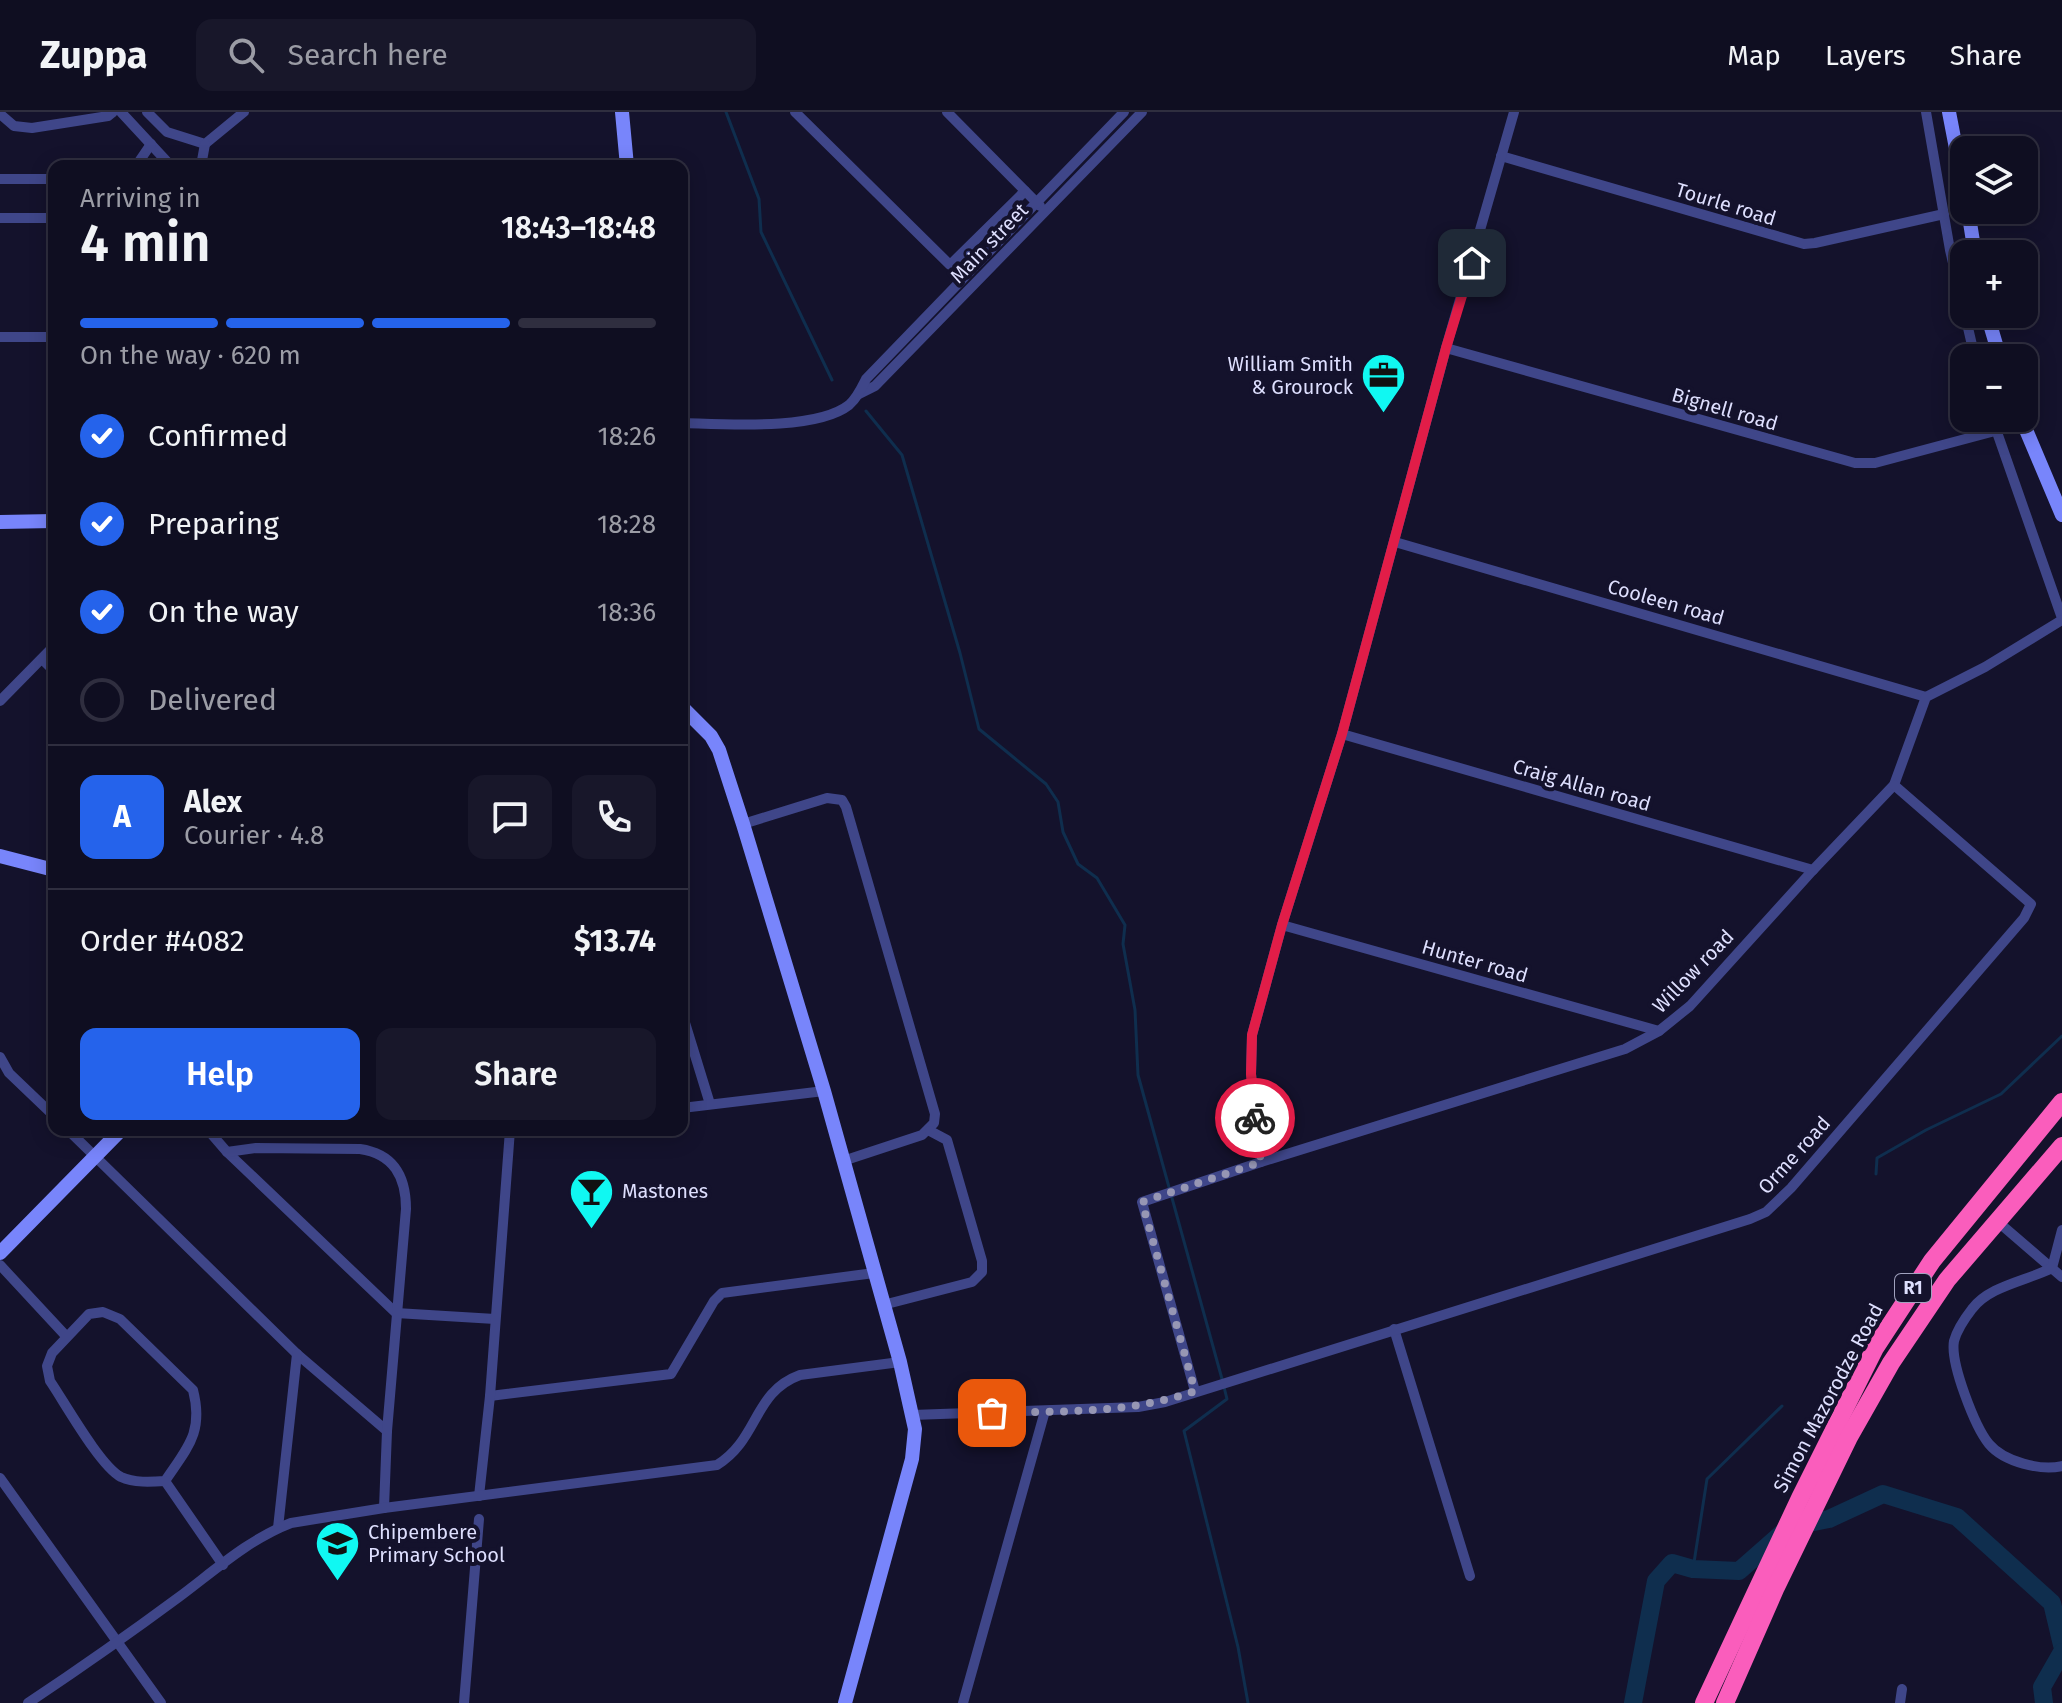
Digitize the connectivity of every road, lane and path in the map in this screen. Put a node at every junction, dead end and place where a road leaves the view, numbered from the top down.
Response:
1 (113, 112) edge
2 (121, 112) edge
3 (147, 112) edge
4 (244, 112) edge
5 (622, 112) edge
6 (795, 112) edge
7 (947, 112) edge
8 (1124, 112) edge
9 (1142, 112) edge
10 (1514, 112) edge
11 (1926, 112) edge
12 (1949, 112) edge
13 (0, 114) edge
14 (1954, 136) edge
15 (151, 144) junction
16 (205, 144) junction
17 (1501, 156) junction
18 (140, 160) edge
19 (166, 160) edge
20 (202, 160) edge
21 (626, 160) edge
22 (0, 179) edge
23 (48, 179) edge
24 (1025, 191) junction
25 (1036, 202) junction
26 (1044, 211) junction
27 (1944, 214) junction
28 (0, 218) edge
29 (48, 218) edge
30 (0, 337) edge
31 (48, 337) edge
32 (1972, 344) edge
33 (1446, 348) junction
34 (859, 394) junction
35 (688, 423) edge
36 (1991, 432) edge
37 (1995, 432) edge
38 (2027, 432) edge
39 (2062, 515) edge
40 (48, 521) edge
41 (0, 522) edge
42 (1395, 542) junction
43 (2062, 619) edge
44 (48, 652) edge
45 (42, 659) junction
46 (48, 665) edge
47 (1926, 697) junction
48 (0, 701) edge
49 (688, 713) edge
50 (1342, 734) junction
51 (1894, 785) junction
52 (743, 824) junction
53 (0, 856) edge
54 (48, 868) edge
55 (1813, 870) junction
56 (1282, 925) junction
57 (1659, 1031) junction
58 (688, 1032) edge
59 (0, 1057) edge
60 (824, 1091) junction
61 (2062, 1102) edge
62 (710, 1104) junction
63 (688, 1107) edge
64 (48, 1110) edge
65 (930, 1131) junction
66 (74, 1136) edge
67 (115, 1136) edge
68 (213, 1136) edge
69 (510, 1136) edge
70 (2062, 1146) edge
71 (227, 1152) junction
72 (95, 1157) junction
73 (843, 1161) junction
74 (1261, 1162) junction
75 (1997, 1221) junction
76 (2062, 1230) edge
77 (2, 1248) edge
78 (0, 1265) edge
79 (2052, 1268) junction
80 (874, 1273) junction
81 (2062, 1277) edge
82 (883, 1305) junction
83 (396, 1313) junction
84 (495, 1319) junction
85 (1394, 1329) junction
86 (66, 1336) junction
87 (297, 1354) junction
88 (900, 1362) junction
89 (1195, 1391) junction
90 (490, 1396) junction
91 (1045, 1411) junction
92 (912, 1415) junction
93 (387, 1431) junction
94 (2062, 1466) edge
95 (0, 1478) edge
96 (165, 1481) junction
97 (479, 1496) junction
98 (384, 1508) junction
99 (479, 1519) dead end
100 (278, 1528) junction
101 (223, 1565) junction
102 (1470, 1576) dead end
103 (1768, 1585) junction
104 (120, 1642) junction
105 (1902, 1689) dead end
106 (28, 1703) edge
107 (161, 1703) edge
108 (464, 1703) edge
109 (845, 1703) edge
110 (963, 1703) edge
111 (1704, 1703) edge
112 (1725, 1703) edge
113 (1900, 1703) edge

1 - 13 street
2 - 15 street
3 - 16 street
4 - 16 street
5 - 21 street
6 - 24 street
7 - 24 street
8 - 25 street, Main street
9 - 26 street, Main street
10 - 17 street
11 - 27 street
12 - 14 street
15 - 18 street
15 - 19 street
16 - 20 street
17 - 27 street, Tourle road
17 - 33 street
22 - 23 street
24 - 25 street
25 - 26 street
25 - 34 street, Main street
26 - 34 street, Main street
27 - 32 street
28 - 29 street
30 - 31 street
33 - 36 street, Bignell road
33 - 42 street
34 - 35 street, Main street
37 - 43 street
38 - 39 street
40 - 41 street
42 - 47 street, Cooleen road
42 - 50 street
43 - 47 street
44 - 45 street
45 - 46 street
45 - 48 street
47 - 51 street, Willow road
49 - 52 street
50 - 55 street, Craig Allan road
50 - 56 street
51 - 55 street, Willow road
51 - 85 street, Orme road
52 - 60 street
52 - 65 street
53 - 54 street
55 - 57 street, Willow road
56 - 57 street, Hunter road
56 - 74 street
57 - 74 street, Willow road
58 - 62 street
59 - 64 street
60 - 62 street
60 - 73 street
61 - 103 highway, Simon Mazorodze Road / R1
62 - 63 street
65 - 73 street
65 - 82 street
66 - 72 street
67 - 72 street
68 - 71 street
69 - 84 street
70 - 75 highway, R1
71 - 83 street
71 - 83 street
72 - 77 street
72 - 87 street
73 - 80 street
74 - 89 street, Willow road
75 - 79 street
75 - 103 highway, Simon Mazorodze Road / R1
76 - 79 street
78 - 86 street
79 - 81 street
79 - 94 street
80 - 82 street
80 - 90 street
82 - 88 street
83 - 84 street
83 - 93 street
84 - 90 street
85 - 89 street, Orme road
85 - 102 street
86 - 96 street
86 - 96 street
87 - 93 street
87 - 100 street
88 - 92 street
88 - 97 street
89 - 91 street
90 - 97 street
91 - 92 street
91 - 110 street
92 - 109 street
93 - 98 street
95 - 104 street
96 - 101 street
97 - 98 street
98 - 100 street
99 - 108 street
100 - 101 street
101 - 104 street
103 - 111 highway, Simon Mazorodze Road / R1
103 - 112 highway, Simon Mazorodze Road / R1
104 - 106 street
104 - 107 street
105 - 113 street

